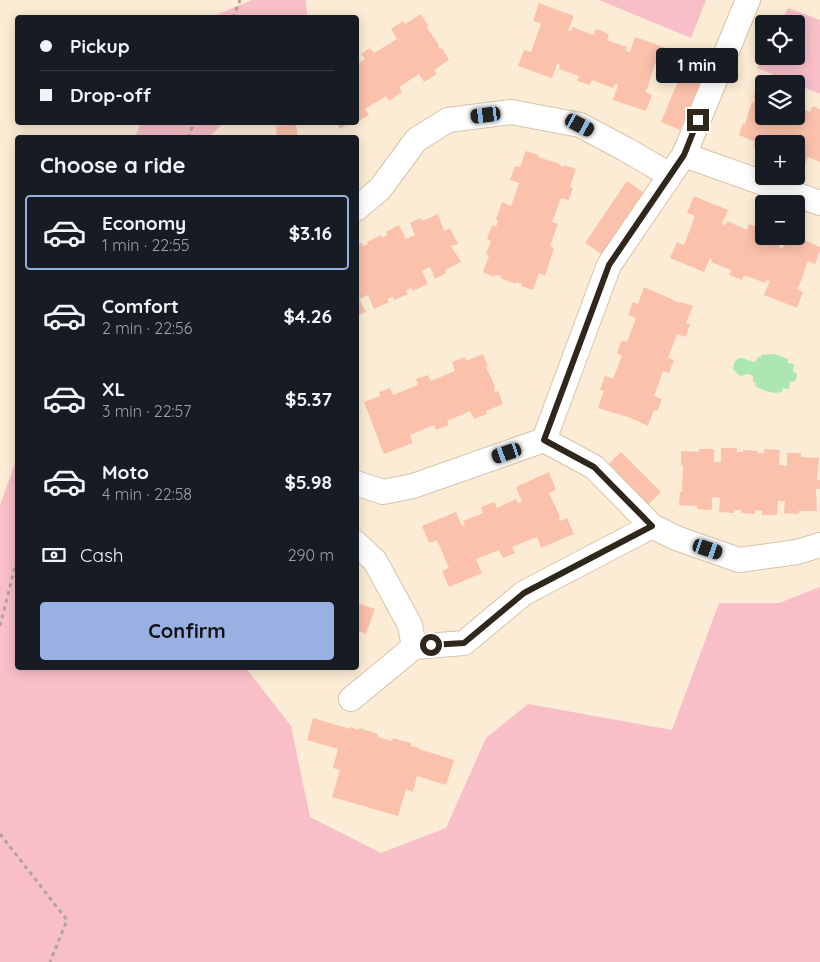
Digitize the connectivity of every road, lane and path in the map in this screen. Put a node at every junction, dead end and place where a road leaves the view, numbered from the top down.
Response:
1 (240, 0) edge
2 (748, 0) edge
3 (234, 15) edge
4 (684, 155) junction
5 (670, 176) junction
6 (820, 203) edge
7 (359, 206) edge
8 (544, 440) junction
9 (359, 484) edge
10 (652, 526) junction
11 (820, 545) edge
12 (359, 546) edge
13 (15, 568) edge
14 (0, 626) edge
15 (414, 647) junction
16 (352, 699) dead end
17 (0, 834) edge
18 (50, 962) edge

1 - 3 path
2 - 4 lane
4 - 5 lane
4 - 6 lane
5 - 7 lane
5 - 8 lane
8 - 9 lane
8 - 10 lane
10 - 11 lane
10 - 15 lane
12 - 15 lane
13 - 14 path
15 - 16 lane
17 - 18 path

